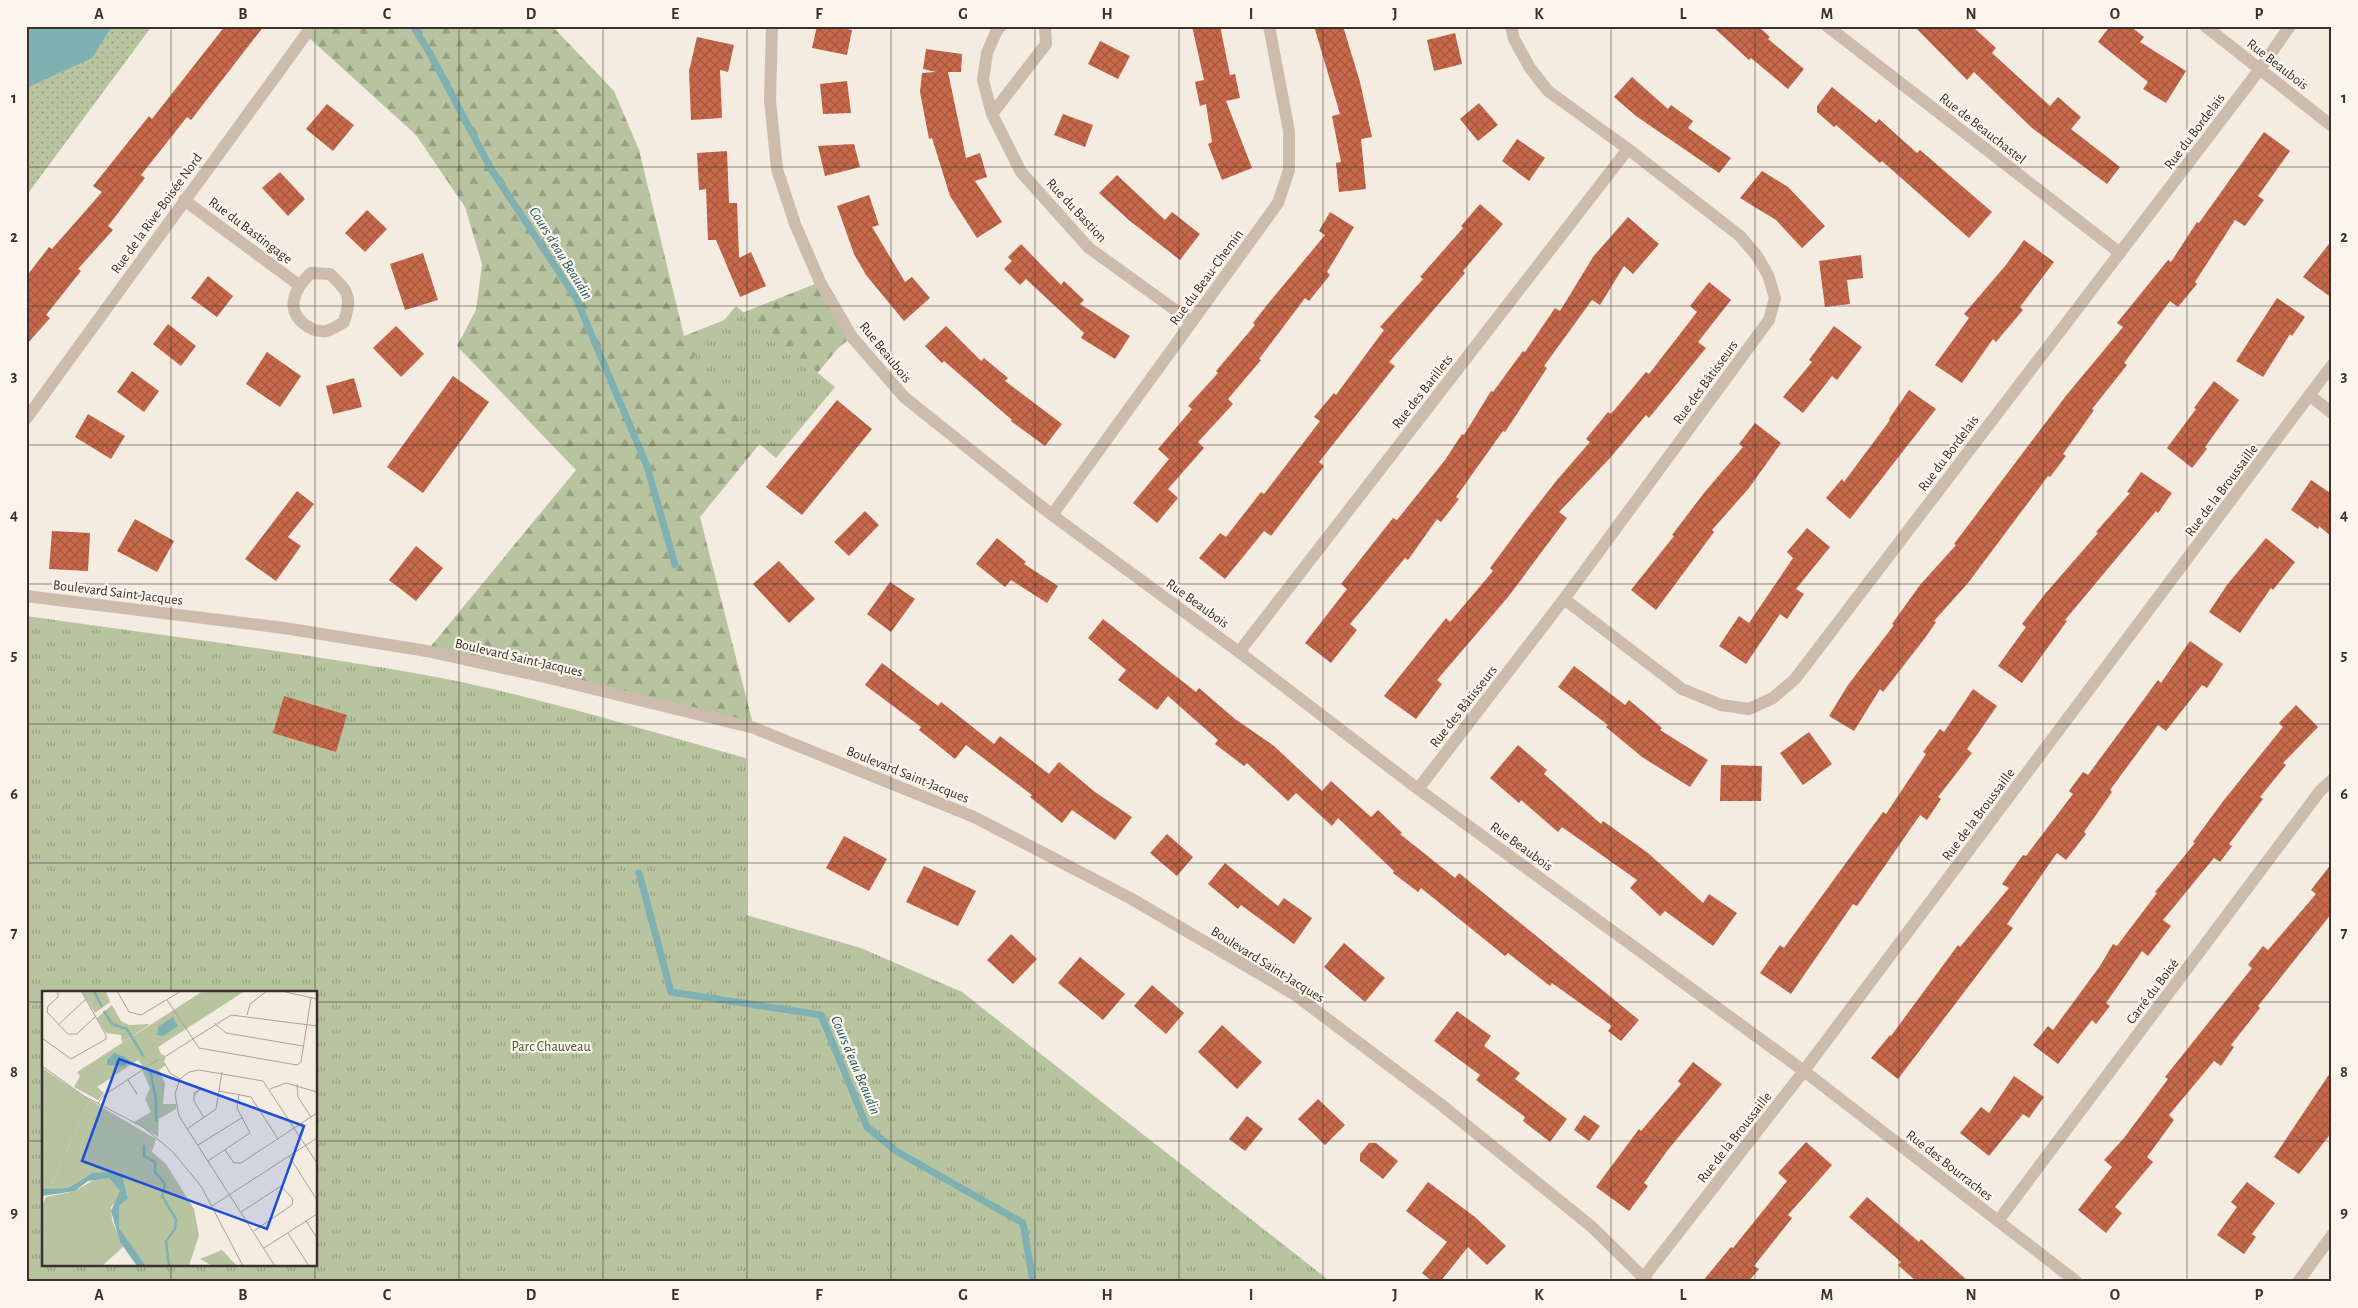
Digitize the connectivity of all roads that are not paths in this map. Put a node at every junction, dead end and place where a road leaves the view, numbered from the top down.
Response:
1 (312, 26) edge
2 (772, 26) edge
3 (1001, 26) edge
4 (1045, 26) edge
5 (1270, 26) edge
6 (1511, 26) edge
7 (1827, 26) edge
8 (2205, 26) edge
9 (2290, 26) edge
10 (2260, 70) junction
11 (992, 114) junction
12 (2332, 126) edge
13 (1628, 149) junction
14 (184, 200) junction
15 (2120, 253) junction
16 (299, 285) junction
17 (1192, 322) junction
18 (2332, 365) edge
19 (2309, 395) junction
20 (2332, 413) edge
21 (26, 419) edge
22 (1052, 515) junction
23 (26, 596) edge
24 (1564, 599) junction
25 (1240, 652) junction
26 (2332, 780) edge
27 (1418, 789) junction
28 (1804, 1070) junction
29 (1998, 1221) junction
30 (2332, 1235) edge
31 (1646, 1279) edge
32 (2077, 1282) edge
33 (2298, 1282) edge

1 - 14 street, Rue de la Rive-Boisée Nord
2 - 22 street, Rue Beaubois
3 - 11 street, Rue du Bastion
4 - 11 street
5 - 17 street, Rue du Beau-Chemin
6 - 13 street, Rue des Bâtisseurs
7 - 15 street, Rue de Beauchastel
8 - 10 street, Rue Beaubois
9 - 10 street, Rue du Bordelais
10 - 12 street, Rue Beaubois
10 - 15 street, Rue du Bordelais
11 - 17 street, Rue du Bastion
13 - 24 street, Rue des Bâtisseurs
13 - 25 street, Rue des Barillets
14 - 16 street, Rue du Bastingage
14 - 21 street, Rue de la Rive-Boisée Nord
15 - 24 street, Rue du Bordelais
16 - 16 street
17 - 22 street, Rue du Beau-Chemin
18 - 19 street, Rue de la Broussaille
19 - 20 street
19 - 28 street, Rue de la Broussaille
22 - 25 street, Rue Beaubois
23 - 31 street, Boulevard Saint-Jacques
24 - 27 street, Rue des Bâtisseurs
25 - 27 street, Rue Beaubois
26 - 29 street, Carré du Boisé
27 - 28 street, Rue Beaubois
28 - 29 street, Rue des Bourraches
28 - 31 street, Rue de la Broussaille
29 - 32 street, Rue des Bourraches
30 - 33 street

